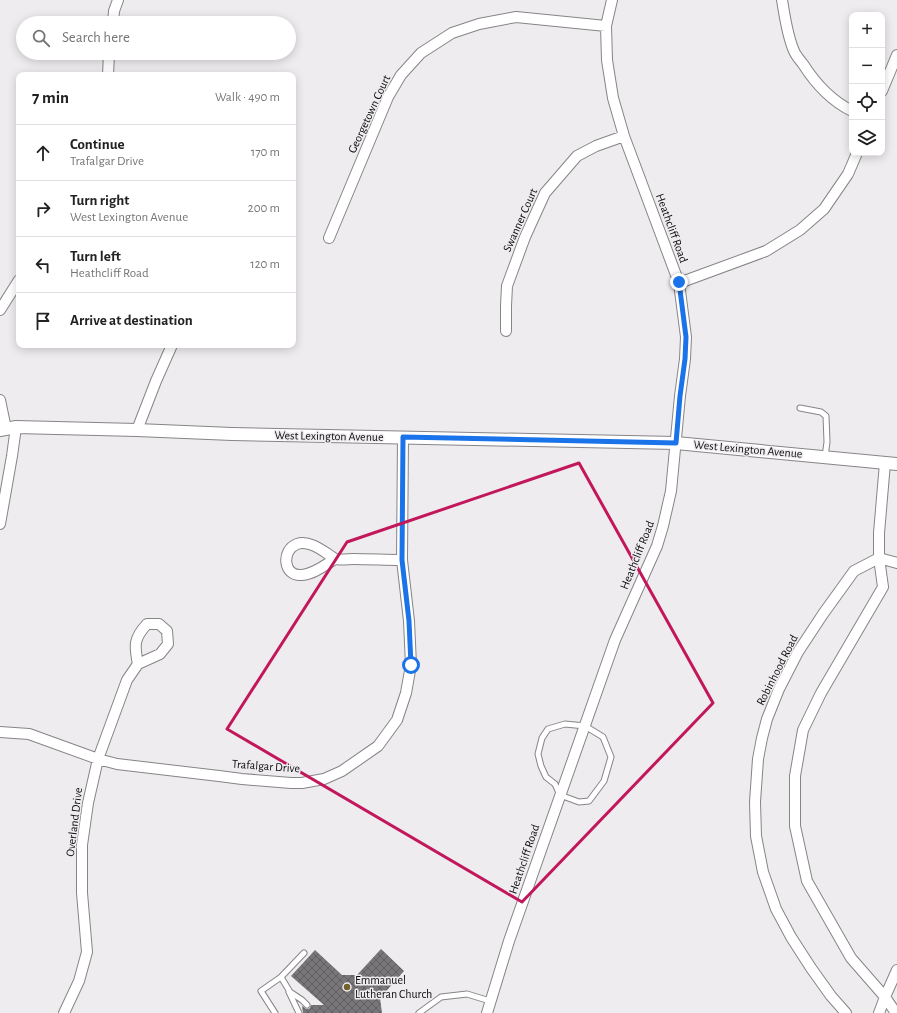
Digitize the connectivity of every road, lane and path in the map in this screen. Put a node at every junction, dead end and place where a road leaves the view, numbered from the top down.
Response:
1 (118, 0) edge
2 (612, 0) edge
3 (782, 0) edge
4 (114, 16) edge
5 (606, 26) junction
6 (897, 55) edge
7 (108, 60) edge
8 (108, 72) edge
9 (885, 84) edge
10 (849, 110) edge
11 (624, 136) junction
12 (856, 156) edge
13 (329, 238) dead end
14 (679, 282) junction
15 (16, 285) edge
16 (0, 310) edge
17 (506, 332) dead end
18 (171, 348) edge
19 (0, 400) edge
20 (800, 408) dead end
21 (7, 428) edge
22 (137, 430) junction
23 (403, 437) junction
24 (676, 443) junction
25 (825, 457) junction
26 (885, 463) junction
27 (897, 464) edge
28 (0, 524) edge
29 (879, 558) junction
30 (335, 559) dead end
31 (402, 560) junction
32 (897, 563) edge
33 (138, 664) dead end
34 (585, 726) junction
35 (0, 732) edge
36 (98, 759) junction
37 (560, 795) junction
38 (304, 954) dead end
39 (897, 970) edge
40 (281, 977) junction
41 (287, 988) junction
42 (885, 997) junction
43 (490, 1001) junction
44 (307, 1005) dead end
45 (64, 1013) edge
46 (275, 1013) edge
47 (299, 1013) edge
48 (419, 1013) edge
49 (487, 1013) edge
50 (846, 1013) edge
51 (879, 1013) edge
52 (896, 1013) edge

1 - 4 street
2 - 5 street, Heathcliff Road
3 - 10 street
5 - 11 street, Heathcliff Road
5 - 13 street, Georgetown Court
6 - 9 street
7 - 8 street
11 - 14 street, Heathcliff Road
11 - 17 street, Swanner Court
12 - 14 street
14 - 24 street, Heathcliff Road
15 - 16 street
18 - 22 street
19 - 21 street
20 - 25 lane
21 - 22 street, West Lexington Avenue
21 - 28 street
22 - 23 street, West Lexington Avenue
23 - 24 street, West Lexington Avenue
23 - 31 street, Trafalgar Drive
24 - 25 street, West Lexington Avenue
24 - 34 street, Heathcliff Road
25 - 26 street, West Lexington Avenue
26 - 27 street, West Lexington Avenue
26 - 29 street
29 - 32 street
29 - 42 street
29 - 50 street, Robinhood Road
30 - 31 street
31 - 36 street, Trafalgar Drive
33 - 36 street, Overland Drive
34 - 37 street, Heathcliff Road
34 - 37 lane
34 - 37 lane
35 - 36 street, Trafalgar Drive
36 - 45 street, Overland Drive
37 - 43 street, Heathcliff Road
38 - 40 lane
39 - 42 street
40 - 41 lane
40 - 46 lane
41 - 44 lane
41 - 47 lane
42 - 51 street
42 - 52 street
43 - 48 lane
43 - 49 street, Heathcliff Road

